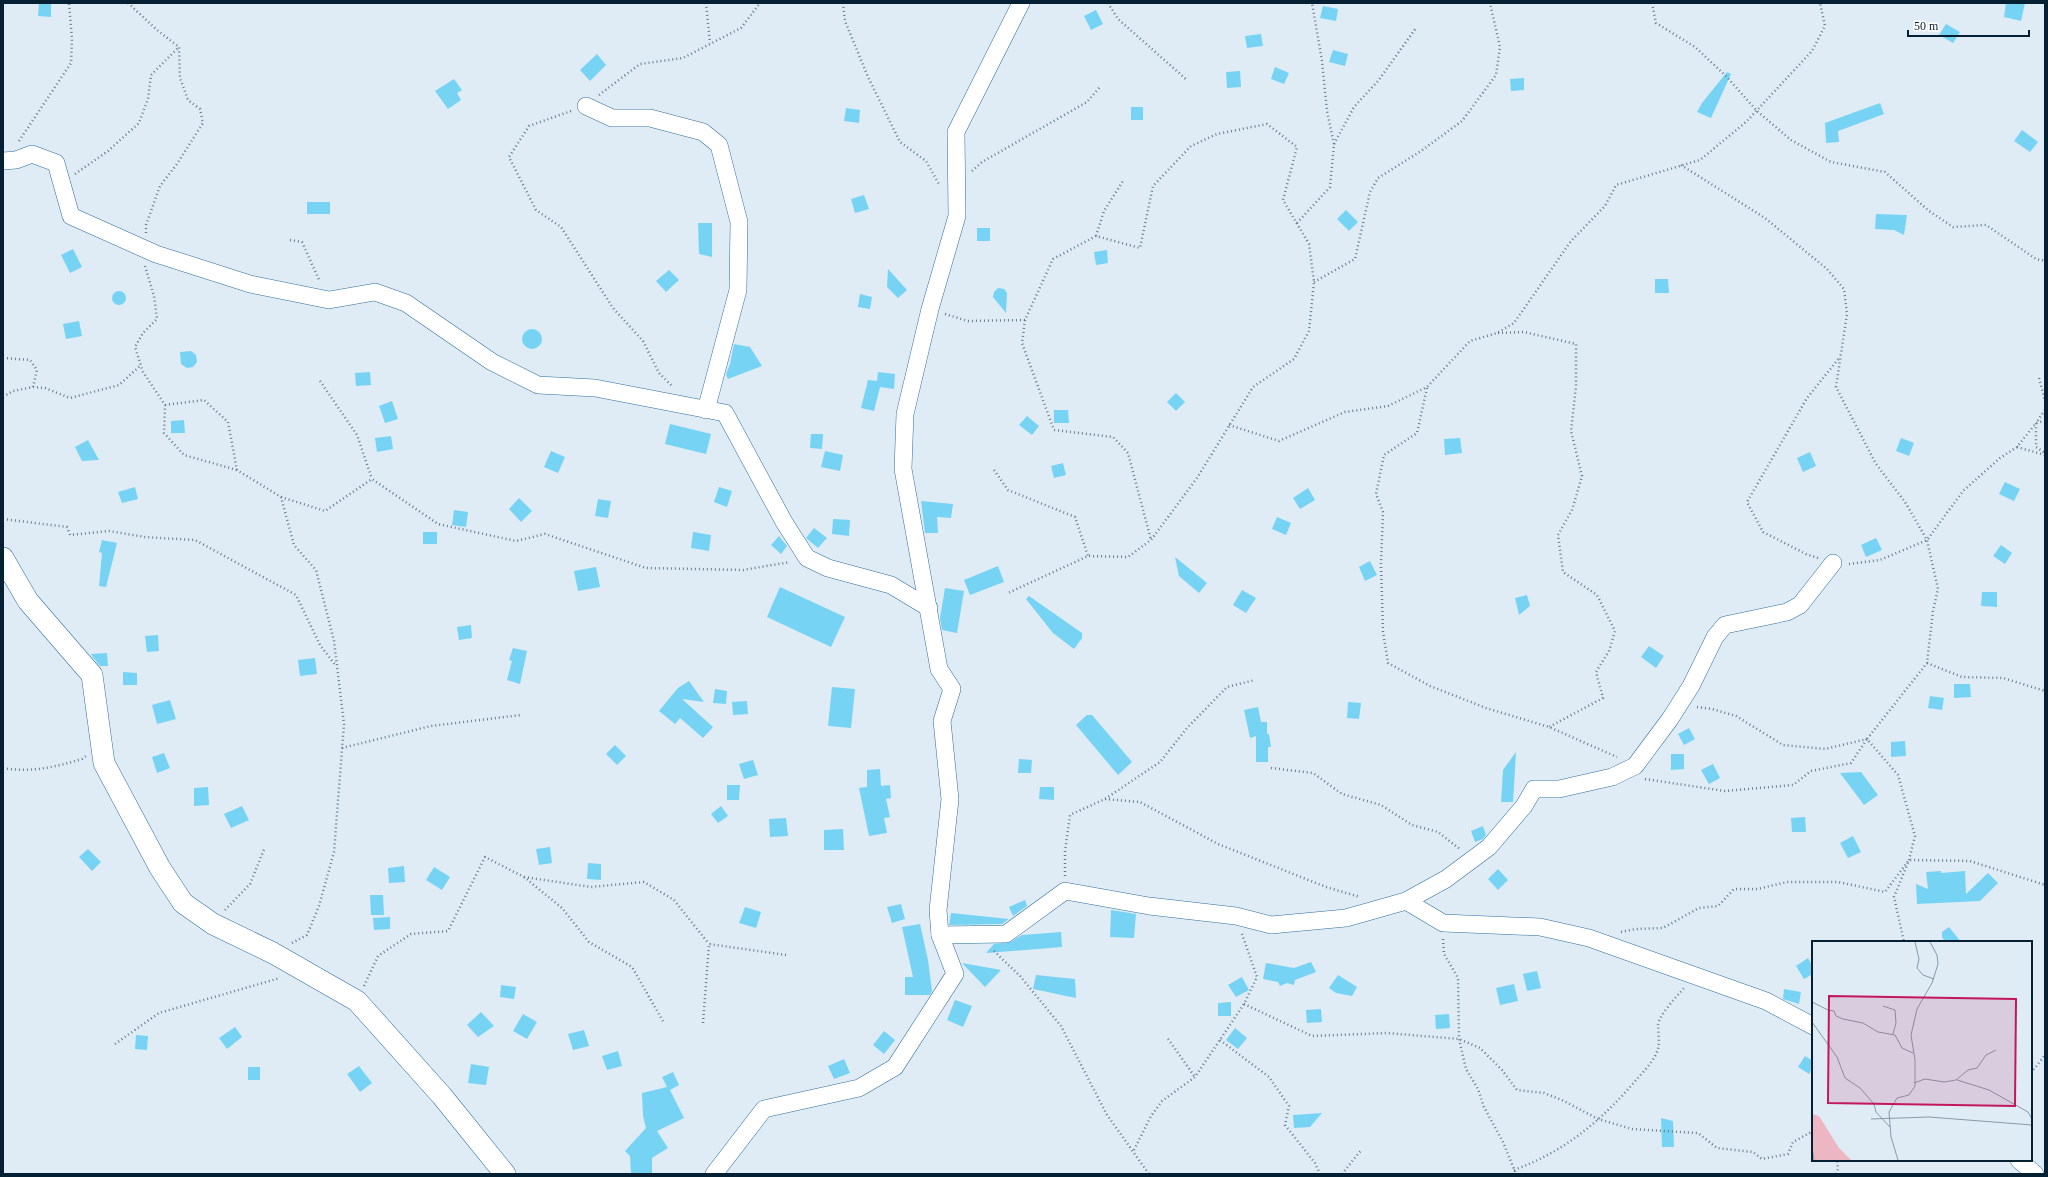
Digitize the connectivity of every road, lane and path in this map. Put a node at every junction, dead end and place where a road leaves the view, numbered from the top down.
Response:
1 (69, 3) edge
2 (706, 3) edge
3 (760, 3) edge
4 (843, 3) edge
5 (1021, 3) edge
6 (1108, 3) edge
7 (1312, 3) edge
8 (1490, 3) edge
9 (1652, 3) edge
10 (1820, 3) edge
11 (1416, 28) dead end
12 (710, 44) junction
13 (179, 47) dead end
14 (1187, 80) dead end
15 (1100, 87) dead end
16 (586, 106) junction
17 (1757, 111) junction
18 (1334, 144) junction
19 (10, 161) edge
20 (1681, 165) junction
21 (1123, 181) dead end
22 (62, 184) junction
23 (949, 187) junction
24 (1297, 223) junction
25 (1096, 236) junction
26 (290, 240) dead end
27 (2045, 261) edge
28 (1314, 282) junction
29 (329, 300) junction
30 (930, 309) junction
31 (1025, 320) junction
32 (1497, 333) junction
33 (1841, 357) junction
34 (3, 358) edge
35 (141, 365) dead end
36 (2039, 378) dead end
37 (320, 381) dead end
38 (1427, 387) junction
39 (33, 388) junction
40 (674, 388) dead end
41 (3, 397) edge
42 (2045, 401) edge
43 (165, 405) dead end
44 (706, 410) junction
45 (2045, 410) edge
46 (2045, 421) edge
47 (2036, 423) junction
48 (1228, 425) junction
49 (2017, 447) junction
50 (2045, 454) edge
51 (994, 470) dead end
52 (372, 479) junction
53 (281, 497) junction
54 (3, 519) edge
55 (1151, 540) junction
56 (1927, 540) junction
57 (1088, 556) junction
58 (3, 558) edge
59 (807, 558) junction
60 (1833, 563) junction
61 (1008, 593) dead end
62 (929, 608) junction
63 (1927, 663) junction
64 (337, 666) junction
65 (1255, 680) dead end
66 (2045, 691) edge
67 (1678, 706) junction
68 (521, 715) dead end
69 (1549, 727) junction
70 (1867, 739) junction
71 (101, 741) junction
72 (342, 748) junction
73 (3, 768) edge
74 (1270, 768) dead end
75 (1637, 772) junction
76 (1105, 799) junction
77 (264, 847) dead end
78 (1473, 859) junction
79 (1909, 860) junction
80 (524, 877) junction
81 (2045, 885) edge
82 (1065, 891) junction
83 (1362, 897) dead end
84 (1406, 901) junction
85 (1236, 916) junction
86 (1443, 923) junction
87 (213, 924) junction
88 (1616, 932) dead end
89 (940, 936) junction
90 (1904, 941) edge
91 (708, 944) junction
92 (989, 947) dead end
93 (273, 953) junction
94 (786, 955) dead end
95 (305, 971) junction
96 (1692, 976) junction
97 (357, 1001) junction
98 (1244, 1004) junction
99 (664, 1023) dead end
100 (703, 1023) dead end
101 (1812, 1025) edge
102 (1459, 1039) junction
103 (1168, 1040) dead end
104 (1220, 1040) junction
105 (115, 1044) dead end
106 (2045, 1055) edge
107 (2032, 1072) edge
108 (1195, 1077) junction
109 (1598, 1119) junction
110 (1812, 1132) edge
111 (1362, 1149) dead end
112 (1134, 1150) junction
113 (1837, 1161) edge
114 (2020, 1161) edge
115 (1514, 1170) junction
116 (505, 1174) edge
117 (714, 1174) edge
118 (1149, 1174) edge
119 (1320, 1174) edge
120 (1342, 1174) edge
121 (1516, 1174) edge
122 (1836, 1174) edge
123 (2035, 1174) edge

1 - 19 path
2 - 12 path
3 - 12 path
4 - 23 path
5 - 23 street
6 - 14 path
7 - 18 path
8 - 28 path
9 - 17 path
10 - 17 path
11 - 18 path
12 - 16 path
13 - 22 path
15 - 23 path
16 - 40 path
16 - 44 street
17 - 20 path
17 - 27 path
18 - 24 path
19 - 22 street
20 - 32 path
20 - 33 path
21 - 25 path
22 - 29 street
23 - 30 street
24 - 25 path
24 - 28 path
25 - 31 path
26 - 29 path
28 - 48 path
29 - 44 street
30 - 31 path
30 - 62 street
31 - 55 path
32 - 38 path
32 - 69 path
33 - 56 path
33 - 60 path
34 - 39 path
35 - 39 path
36 - 42 path
37 - 52 path
38 - 48 path
38 - 69 path
39 - 41 path
43 - 53 path
44 - 59 street
45 - 47 path
46 - 47 path
47 - 49 path
47 - 50 path
48 - 55 path
49 - 50 path
49 - 56 path
51 - 57 path
52 - 53 path
52 - 59 path
53 - 64 path
54 - 64 path
55 - 57 path
56 - 60 path
56 - 63 path
57 - 61 path
58 - 71 street
59 - 62 street
60 - 67 street
62 - 89 street
63 - 66 path
63 - 70 path
64 - 72 path
65 - 76 path
67 - 70 path
67 - 75 street
68 - 72 path
69 - 75 path
70 - 75 path
70 - 79 path
71 - 73 path
71 - 87 street
72 - 93 path
74 - 78 path
75 - 78 street
76 - 82 path
76 - 83 path
77 - 87 path
78 - 84 street
79 - 81 path
79 - 88 path
79 - 90 path
80 - 91 path
80 - 97 path
80 - 99 path
82 - 85 street
82 - 89 street
84 - 85 street
84 - 86 street
85 - 98 path
86 - 96 street
86 - 102 path
87 - 93 street
89 - 117 street
91 - 94 path
91 - 100 path
92 - 112 path
93 - 95 street
95 - 97 street
95 - 105 path
96 - 101 street
96 - 109 path
97 - 116 street
98 - 102 path
98 - 104 path
102 - 109 path
102 - 115 path
103 - 108 path
104 - 108 path
104 - 119 path
106 - 107 path
108 - 112 path
109 - 110 path
109 - 115 path
111 - 120 path
112 - 118 path
113 - 122 path
114 - 123 street
115 - 121 path

